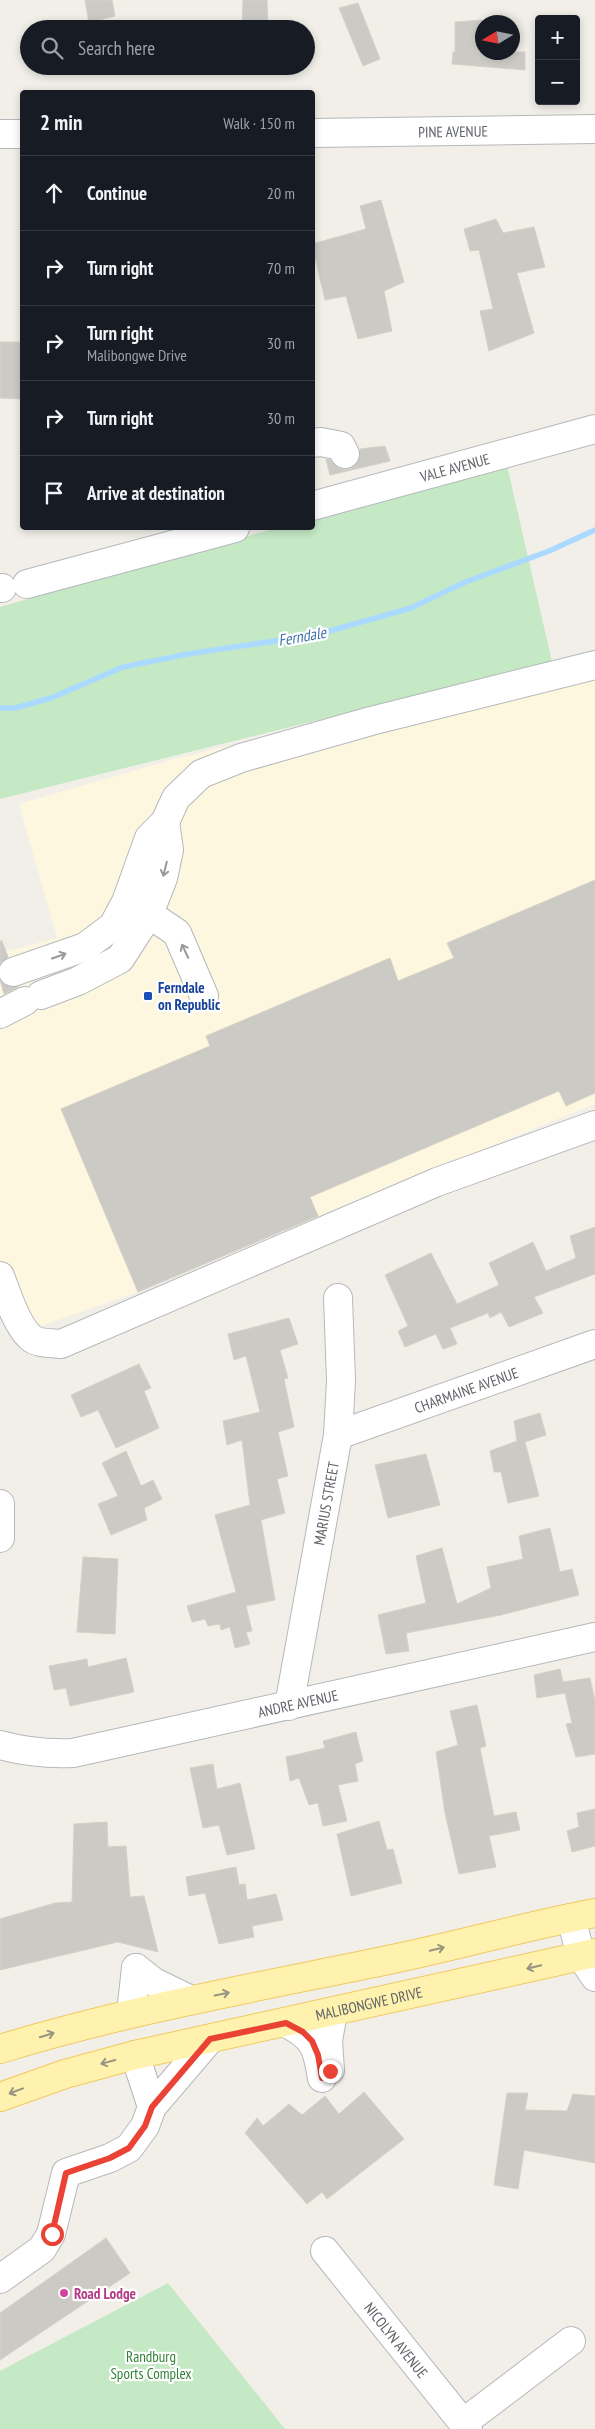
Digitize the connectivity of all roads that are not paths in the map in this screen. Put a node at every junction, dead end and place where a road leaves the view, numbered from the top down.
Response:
1 (595, 129) edge
2 (315, 132) edge
3 (0, 134) edge
4 (20, 134) edge
5 (595, 428) edge
6 (315, 443) edge
7 (349, 473) junction
8 (315, 503) edge
9 (226, 530) edge
10 (10, 587) edge
11 (595, 665) edge
12 (165, 822) junction
13 (148, 914) junction
14 (13, 972) dead end
15 (204, 996) dead end
16 (0, 1014) edge
17 (595, 1125) edge
18 (0, 1276) edge
19 (338, 1298) dead end
20 (595, 1344) edge
21 (338, 1435) junction
22 (0, 1504) edge
23 (0, 1538) edge
24 (595, 1637) edge
25 (288, 1706) junction
26 (0, 1745) edge
27 (583, 1915) edge
28 (590, 1962) edge
29 (191, 2000) junction
30 (333, 2012) junction
31 (131, 2013) junction
32 (286, 2023) junction
33 (210, 2039) junction
34 (0, 2049) edge
35 (135, 2056) junction
36 (0, 2097) edge
37 (152, 2107) junction
38 (325, 2251) dead end
39 (0, 2279) edge
40 (571, 2341) dead end
41 (466, 2426) edge

1 - 2 street, PINE AVENUE
3 - 4 street
5 - 7 street, VALE AVENUE
6 - 7 street
7 - 8 street, VALE AVENUE
9 - 10 street
11 - 12 street
12 -> 13 street
14 -> 12 street
15 -> 13 street
13 - 16 street
17 - 18 street
19 - 21 street, MARIUS STREET
20 - 21 street, CHARMAINE AVENUE
21 - 25 street, MARIUS STREET
22 - 23 street
24 - 25 street, ANDRE AVENUE
25 - 26 street, ANDRE AVENUE
27 - 28 street
29 -> 27 main road
28 -> 30 main road, MALIBONGWE DRIVE
29 - 31 main road
29 - 31 street
30 - 32 main road, MALIBONGWE DRIVE
30 - 32 street
34 -> 31 main road
32 - 33 main road, MALIBONGWE DRIVE
33 - 35 main road, MALIBONGWE DRIVE
33 - 37 street
35 -> 36 main road, MALIBONGWE DRIVE
35 - 37 street
37 - 39 street
38 - 41 street, NICOLYN AVENUE
40 - 41 street

